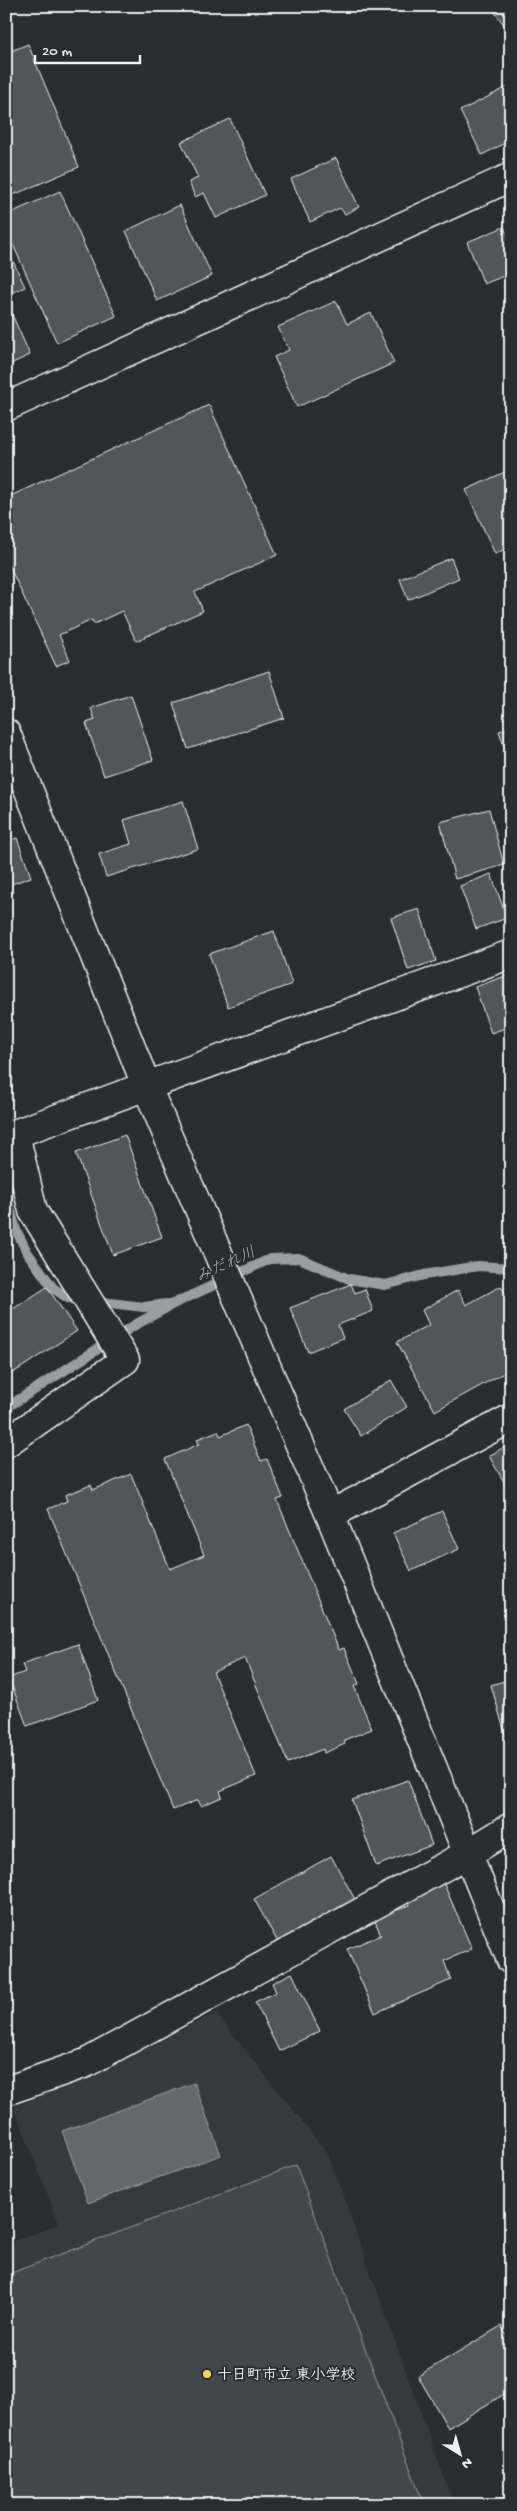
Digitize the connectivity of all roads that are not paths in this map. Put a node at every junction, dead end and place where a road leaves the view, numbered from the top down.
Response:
1 (511, 176) edge
2 (6, 407) edge
3 (6, 733) edge
4 (511, 954) edge
5 (146, 1085) junction
6 (11, 1136) edge
7 (511, 1418) edge
8 (6, 1443) edge
9 (330, 1515) junction
10 (511, 1827) edge
11 (469, 1854) junction
12 (511, 1960) edge
13 (6, 2092) edge

1 - 2 street
3 - 5 street
4 - 5 street
5 - 6 street
5 - 9 street
6 - 8 street
7 - 9 street
9 - 11 street
10 - 11 street
11 - 12 street
11 - 13 street

